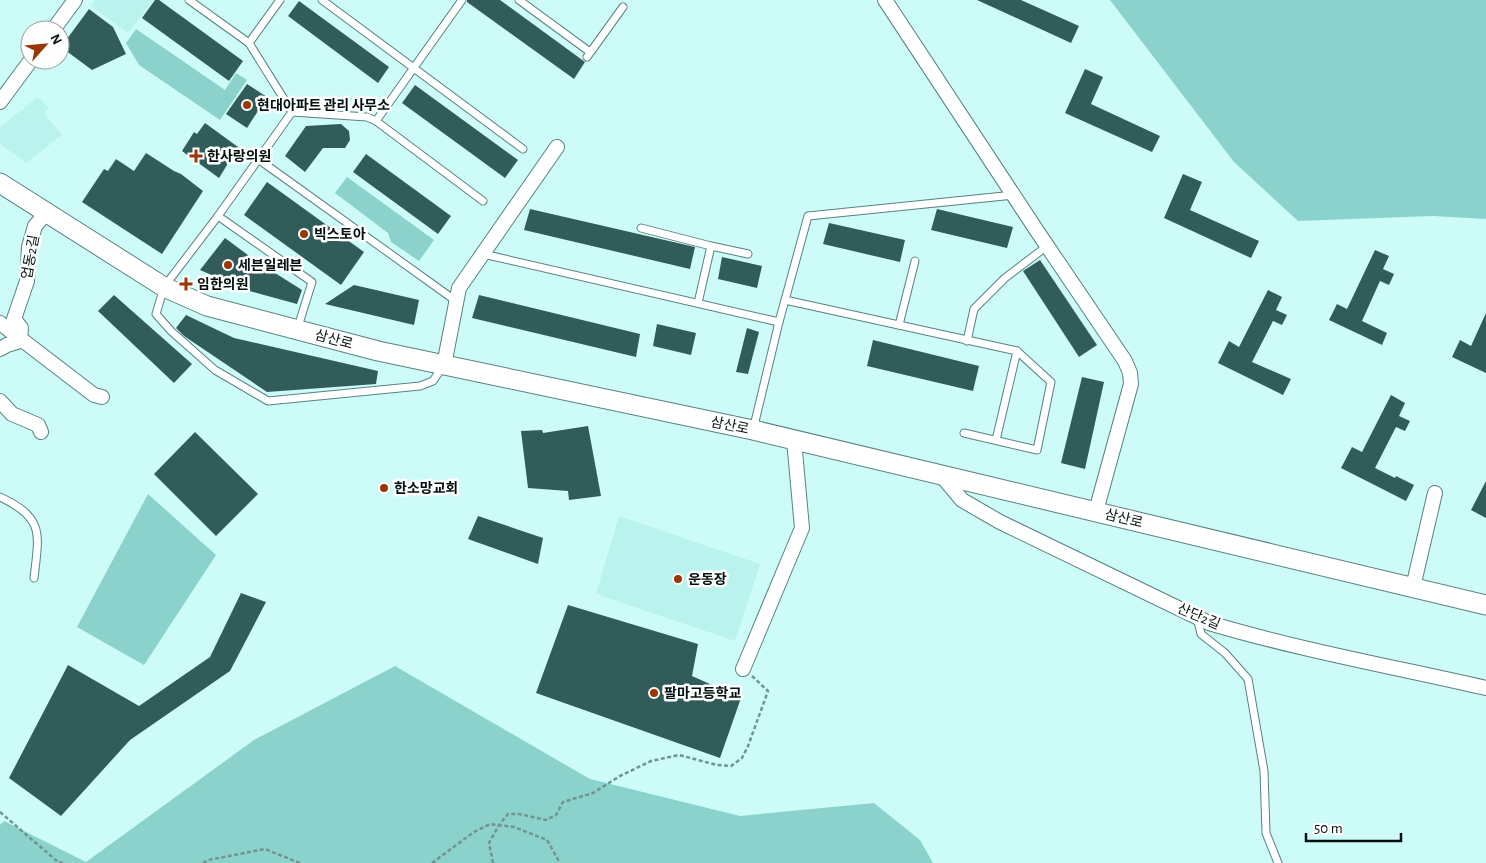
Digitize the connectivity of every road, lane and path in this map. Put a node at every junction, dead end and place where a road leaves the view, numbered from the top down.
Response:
1 (75, 0) edge
2 (189, 0) edge
3 (280, 0) edge
4 (322, 0) edge
5 (462, 0) edge
6 (519, 0) edge
7 (885, 0) edge
8 (623, 7) dead end
9 (60, 20) edge
10 (249, 43) junction
11 (414, 68) junction
12 (24, 70) edge
13 (0, 102) edge
14 (292, 112) junction
15 (376, 121) junction
16 (557, 148) dead end
17 (523, 149) dead end
18 (258, 159) junction
19 (0, 183) edge
20 (1014, 195) junction
21 (483, 202) dead end
22 (47, 212) junction
23 (218, 216) junction
24 (641, 228) dead end
25 (711, 246) junction
26 (1047, 246) junction
27 (483, 254) junction
28 (748, 254) dead end
29 (915, 261) dead end
30 (164, 287) junction
31 (785, 300) junction
32 (456, 301) junction
33 (698, 303) junction
34 (779, 322) junction
35 (0, 323) edge
36 (898, 325) junction
37 (297, 330) junction
38 (20, 337) junction
39 (967, 340) junction
40 (0, 349) edge
41 (1016, 352) junction
42 (444, 365) junction
43 (102, 398) dead end
44 (0, 401) edge
45 (752, 430) junction
46 (41, 432) dead end
47 (964, 433) dead end
48 (794, 440) junction
49 (996, 440) junction
50 (941, 475) junction
51 (1435, 492) dead end
52 (0, 497) edge
53 (1096, 511) junction
54 (34, 578) dead end
55 (1413, 587) junction
56 (1486, 605) edge
57 (1197, 617) junction
58 (744, 669) joint
59 (1486, 688) edge
60 (0, 812) edge
61 (499, 825) junction
62 (63, 863) edge
63 (203, 863) edge
64 (300, 863) edge
65 (432, 863) edge
66 (493, 863) edge
67 (560, 863) edge
68 (1278, 863) edge

1 - 9 street
2 - 10 lane
3 - 10 lane
4 - 11 lane
5 - 11 lane
6 - 8 lane
7 - 20 street
10 - 14 lane
11 - 15 lane
11 - 17 lane
12 - 13 street
14 - 15 lane
14 - 18 lane
15 - 21 lane
16 - 27 street
18 - 23 lane
18 - 32 lane
19 - 22 main road, 삼산로
20 - 26 street
20 - 31 lane
22 - 30 main road, 삼산로
22 - 38 street, 업동2길
23 - 30 lane
23 - 37 lane
24 - 25 lane
25 - 28 lane
25 - 33 lane
26 - 39 lane
26 - 53 street
27 - 32 street
27 - 33 lane
29 - 36 lane
30 - 37 main road, 삼산로
30 - 42 lane
31 - 34 lane
31 - 36 lane
32 - 42 street
33 - 34 lane
34 - 45 lane
35 - 38 street
36 - 39 lane
37 - 42 main road, 삼산로
38 - 40 street
38 - 43 street
39 - 41 lane
41 - 49 lane
41 - 49 lane
42 - 45 main road, 삼산로
44 - 46 street
45 - 48 main road, 삼산로
47 - 49 lane
48 - 50 main road, 삼산로
48 - 58 street
50 - 53 main road, 삼산로
50 - 57 street, 산단2길
51 - 55 street
52 - 54 lane
53 - 55 main road, 삼산로
55 - 56 main road, 삼산로
57 - 59 street, 산단2길
57 - 68 lane
58 - 61 path
60 - 62 path
61 - 65 path
61 - 66 path
61 - 67 path
63 - 64 path

